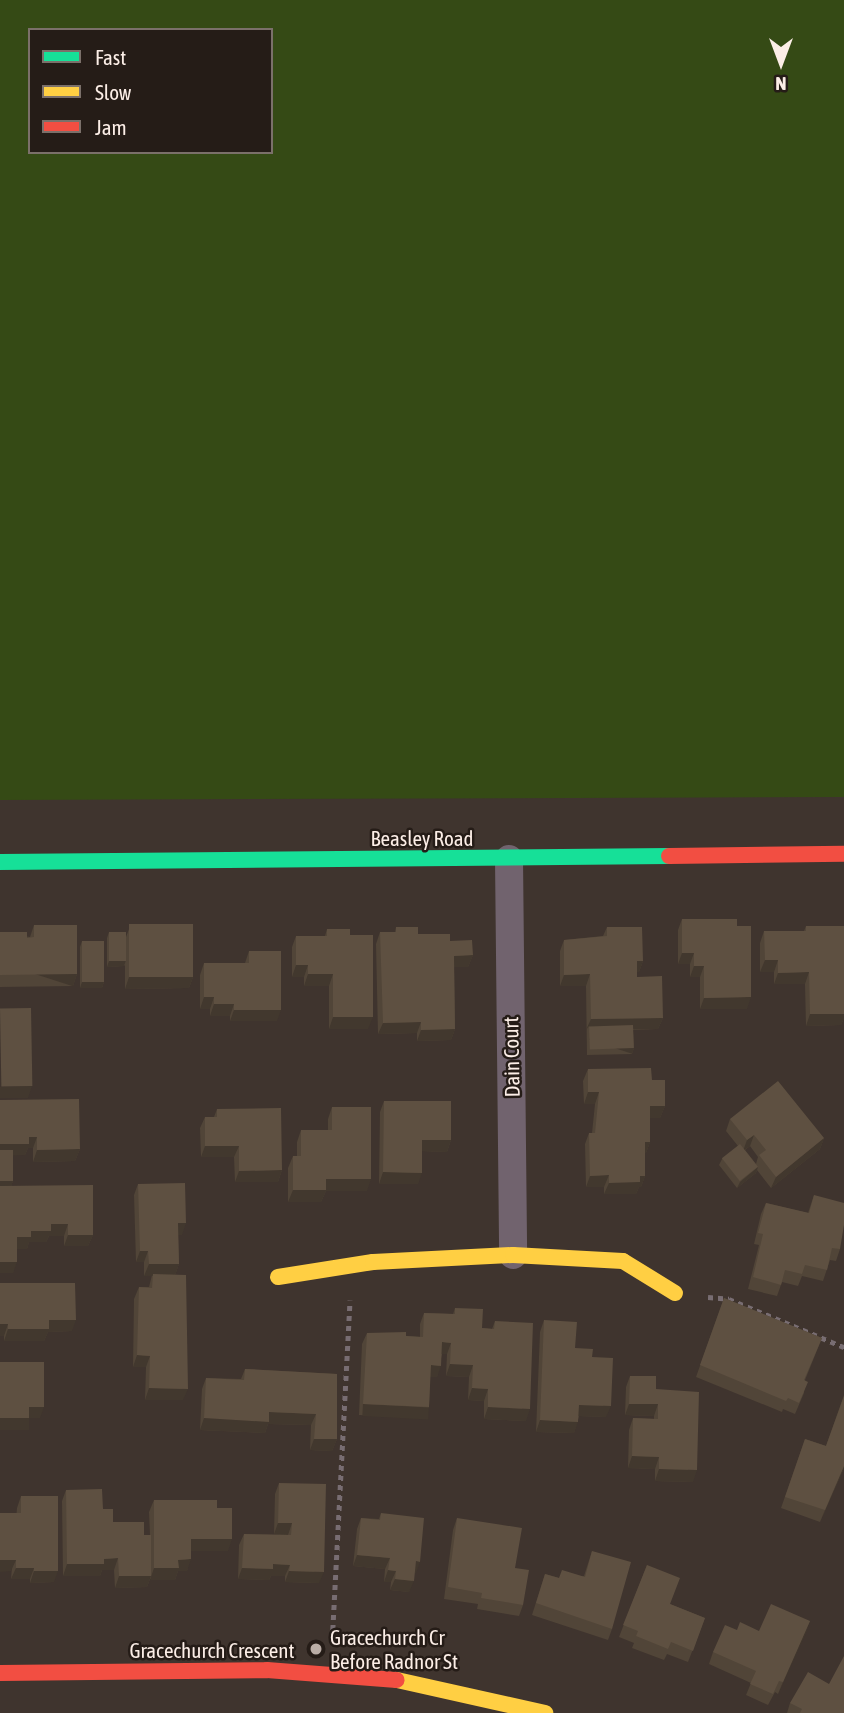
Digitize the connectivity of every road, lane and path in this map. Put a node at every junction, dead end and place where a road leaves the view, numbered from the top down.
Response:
1 (844, 854) edge
2 (0, 862) edge
3 (510, 872) junction
4 (513, 1255) junction
5 (341, 1266) junction
6 (278, 1277) dead end
7 (676, 1293) joint
8 (844, 1347) edge
9 (0, 1673) edge
10 (330, 1673) junction
11 (545, 1713) edge

1 - 3 street, Beasley Road
2 - 3 street, Beasley Road
3 - 4 street, Dain Court
4 - 5 street
4 - 7 street
5 - 6 street
5 - 10 path
7 - 8 path
9 - 10 street, Gracechurch Crescent
10 - 11 street, Gracechurch Crescent

